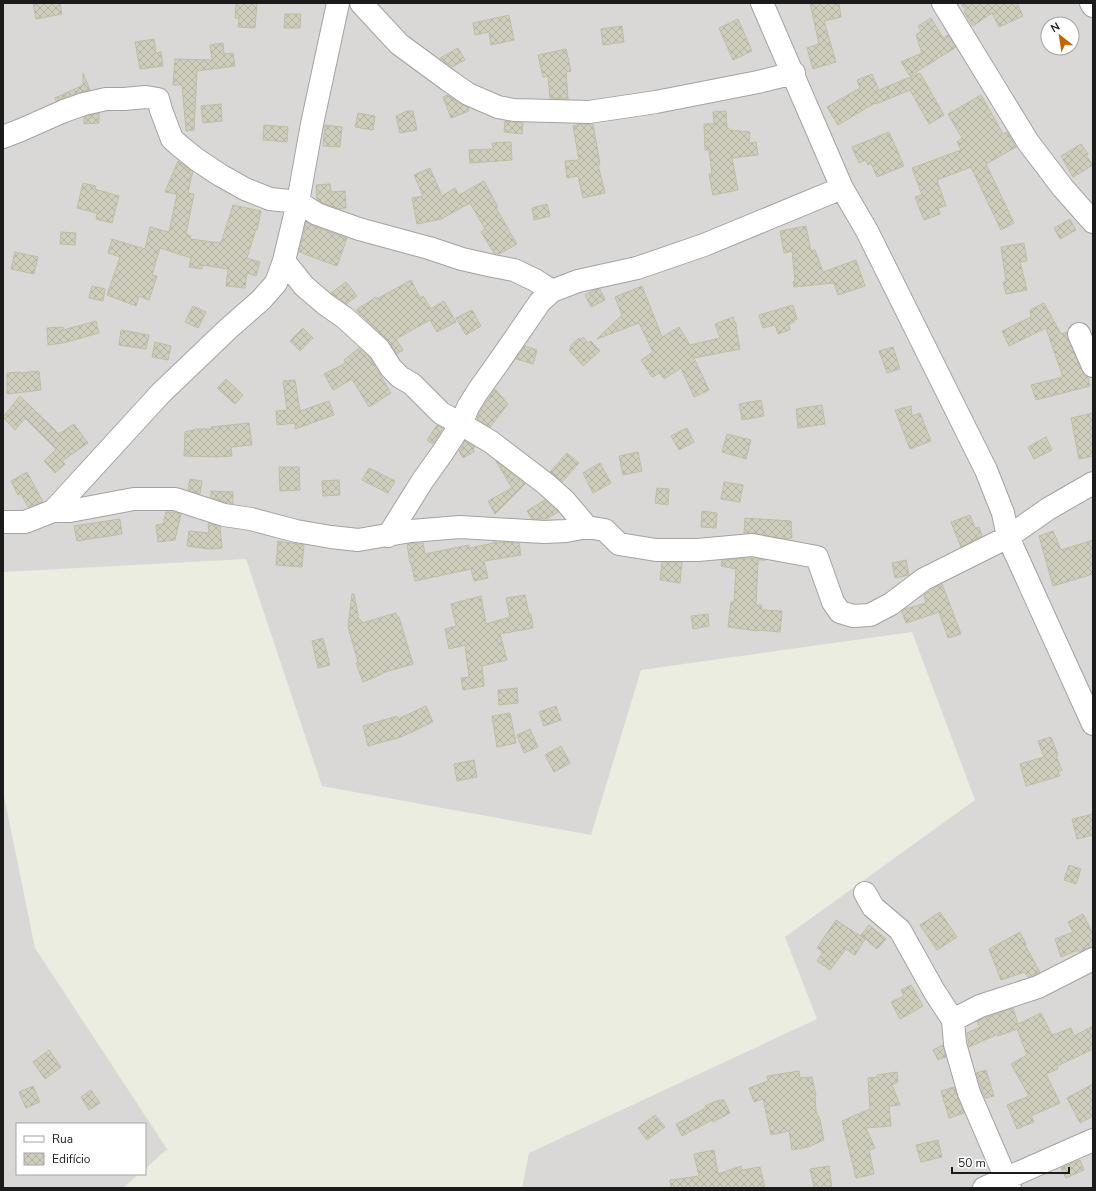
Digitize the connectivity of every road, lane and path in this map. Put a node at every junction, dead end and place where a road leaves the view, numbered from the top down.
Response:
1 (338, 3) edge
2 (361, 3) edge
3 (762, 3) edge
4 (942, 3) edge
5 (1091, 3) edge
6 (1093, 6) edge
7 (794, 73) junction
8 (3, 137) edge
9 (842, 188) junction
10 (298, 202) junction
11 (1093, 222) edge
12 (284, 261) junction
13 (552, 291) junction
14 (1079, 334) dead end
15 (1093, 366) edge
16 (461, 424) junction
17 (1093, 483) edge
18 (53, 511) junction
19 (3, 522) edge
20 (587, 527) junction
21 (388, 536) junction
22 (1008, 537) junction
23 (1093, 724) edge
24 (865, 893) dead end
25 (1093, 959) edge
26 (953, 1020) junction
27 (1093, 1140) edge
28 (1008, 1183) edge
29 (984, 1188) edge

1 - 10 street
2 - 7 street
3 - 7 street
4 - 11 street
5 - 6 street
7 - 9 street
8 - 10 street
9 - 13 street
9 - 22 street
10 - 12 street
10 - 13 street
12 - 16 street
12 - 18 street
13 - 16 street
14 - 15 street
16 - 20 street
16 - 21 street
17 - 22 street
18 - 19 street
18 - 21 street
20 - 21 street
20 - 22 street
22 - 23 street
24 - 26 street
25 - 26 street
26 - 28 street
27 - 28 street
28 - 29 street

